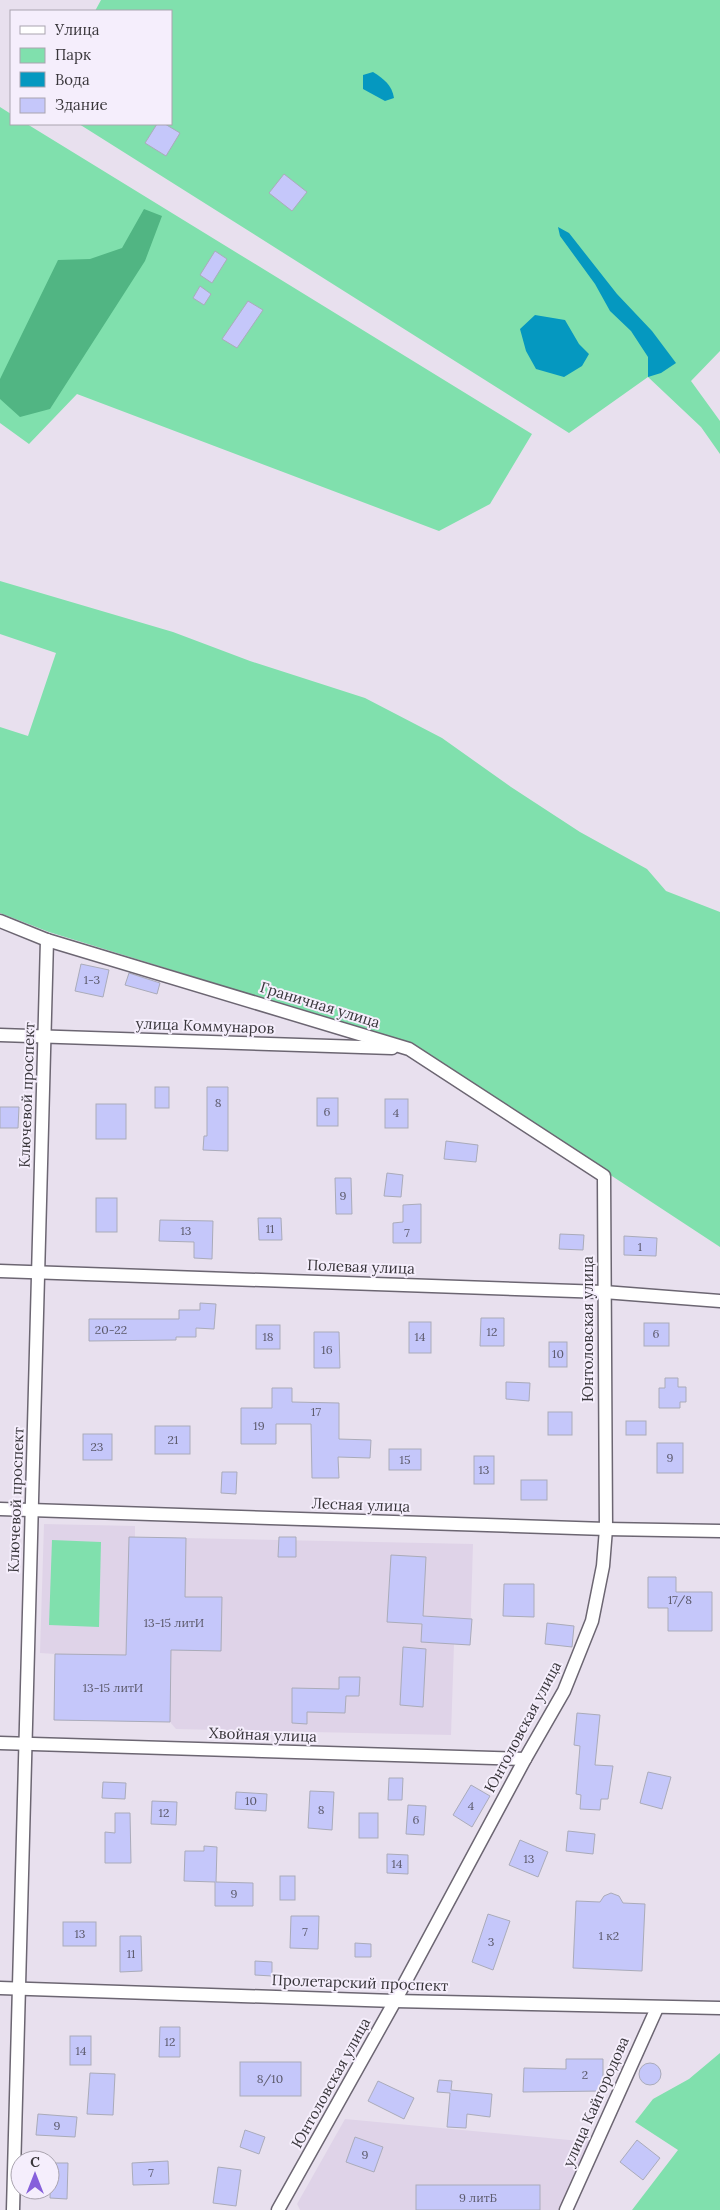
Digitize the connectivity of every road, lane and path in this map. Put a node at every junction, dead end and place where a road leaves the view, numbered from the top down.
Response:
1 (0, 921) edge
2 (47, 940) junction
3 (0, 1035) edge
4 (44, 1037) junction
5 (410, 1049) junction
6 (604, 1176) joint
7 (0, 1271) edge
8 (38, 1272) junction
9 (604, 1292) junction
10 (720, 1301) edge
11 (0, 1509) edge
12 (32, 1510) junction
13 (606, 1529) junction
14 (720, 1531) edge
15 (0, 1742) edge
16 (25, 1743) junction
17 (525, 1759) junction
18 (0, 1988) edge
19 (19, 1989) junction
20 (395, 2001) junction
21 (657, 2008) junction
22 (720, 2008) edge
23 (13, 2210) edge
24 (278, 2210) edge
25 (566, 2210) edge

1 - 2 street, Граничная улица
2 - 4 street, Ключевой проспект
2 - 5 street, Граничная улица
3 - 4 street, улица Коммунаров
4 - 5 street, улица Коммунаров
4 - 8 street, Ключевой проспект
5 - 6 street, Граничная улица
6 - 9 street, Юнтоловская улица
7 - 8 street, Полевая улица
8 - 9 street, Полевая улица
8 - 12 street, Ключевой проспект
9 - 10 street, Полевая улица
9 - 13 street, Юнтоловская улица
11 - 12 street, Лесная улица
12 - 13 street, Лесная улица
12 - 16 street, Ключевой проспект
13 - 14 street, Лесная улица
13 - 17 street, Юнтоловская улица
15 - 16 street, Хвойная улица
16 - 17 street, Хвойная улица
16 - 19 street, Ключевой проспект
17 - 20 street, Юнтоловская улица
18 - 19 street, Пролетарский проспект
19 - 20 street, Пролетарский проспект
19 - 23 street, Ключевой проспект
20 - 21 street, Пролетарский проспект
20 - 24 street, Юнтоловская улица
21 - 22 street, Пролетарский проспект
21 - 25 street, улица Кайгородова

